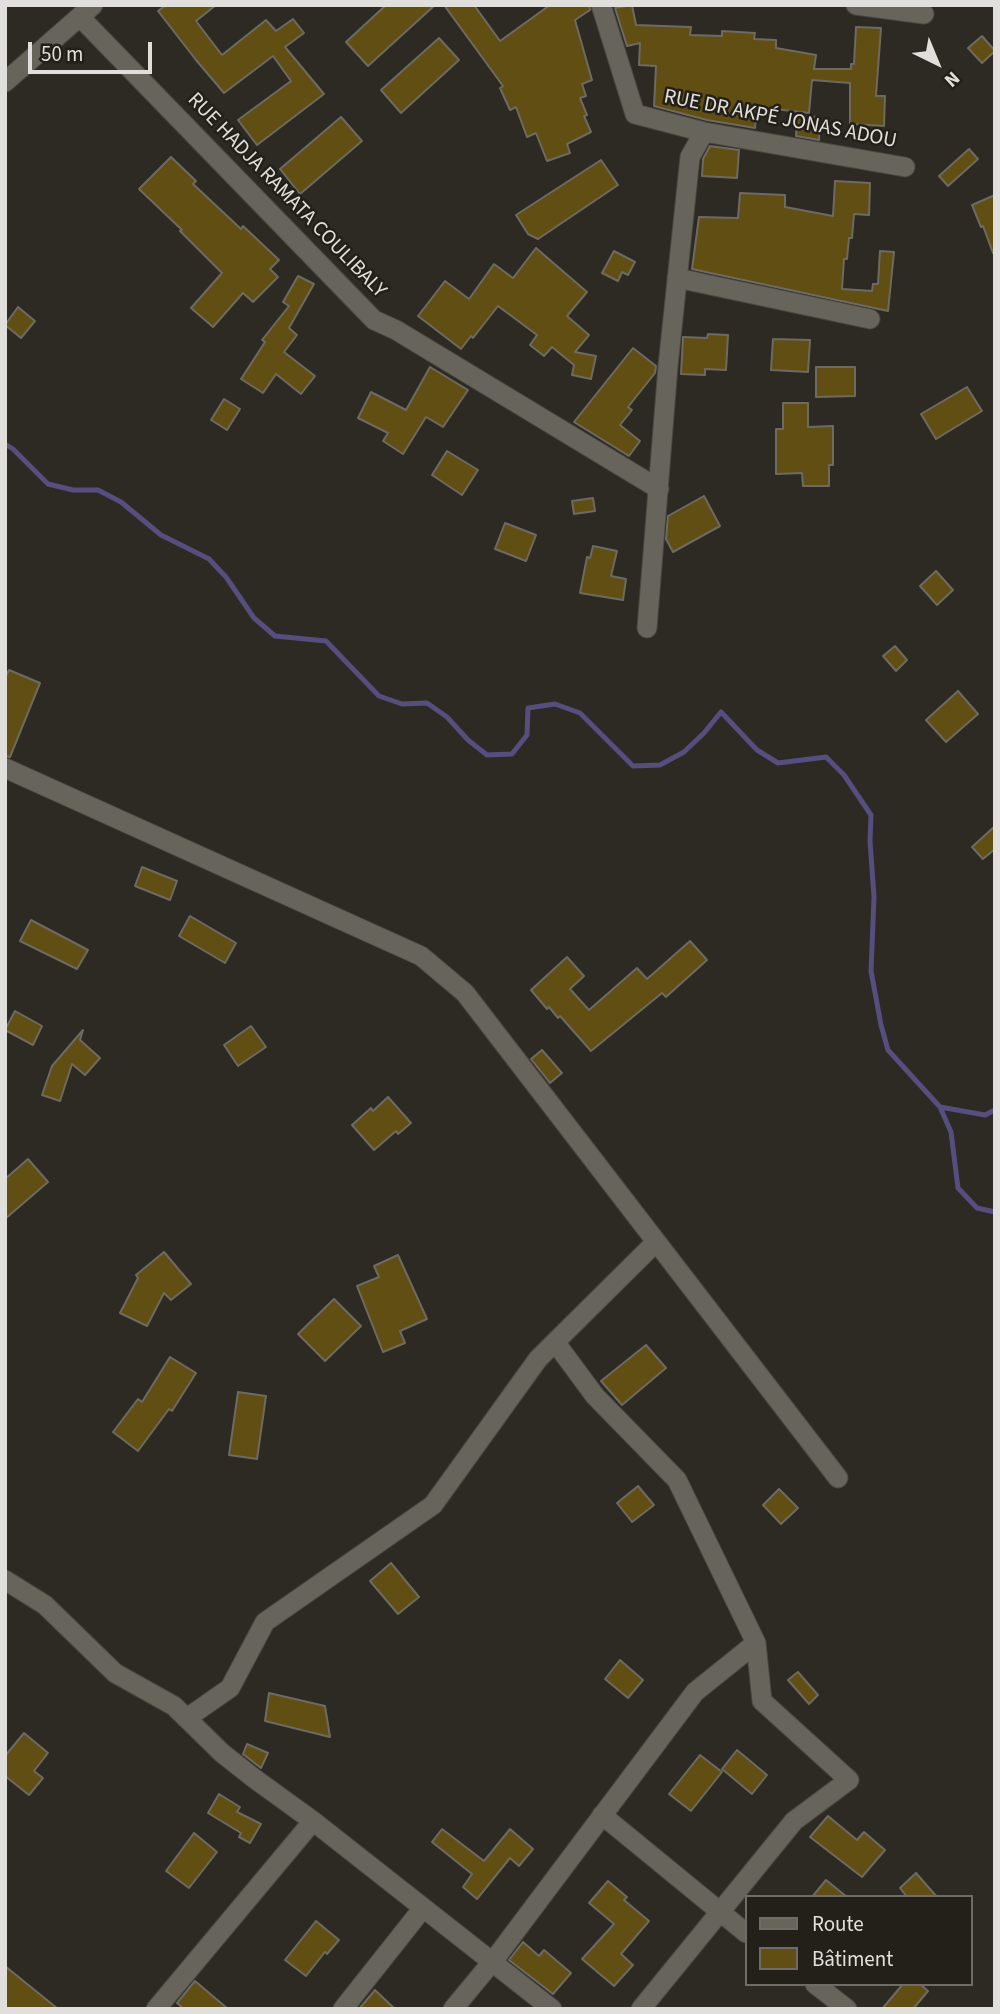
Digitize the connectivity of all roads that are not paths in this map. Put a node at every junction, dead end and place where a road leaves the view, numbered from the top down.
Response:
1 (601, 5) edge
2 (856, 5) edge
3 (87, 11) edge
4 (924, 14) dead end
5 (5, 82) edge
6 (704, 132) junction
7 (905, 167) dead end
8 (677, 278) junction
9 (870, 319) dead end
10 (659, 489) junction
11 (647, 628) dead end
12 (5, 768) edge
13 (656, 1242) junction
14 (555, 1342) junction
15 (838, 1478) dead end
16 (5, 1580) edge
17 (755, 1643) junction
18 (187, 1718) junction
19 (602, 1815) junction
20 (313, 1821) junction
21 (423, 1908) junction
22 (720, 1912) junction
23 (744, 1931) edge
24 (491, 1962) junction
25 (818, 1986) edge
26 (160, 2007) edge
27 (343, 2009) edge
28 (453, 2009) edge
29 (552, 2009) edge
30 (641, 2009) edge
31 (847, 2009) edge

1 - 6 street, RUE DR AKPÉ JONAS ADOU
2 - 4 street
3 - 5 street
3 - 10 street, RUE HADJA RAMATA COULIBALY
6 - 7 street, RUE DR AKPÉ JONAS ADOU
6 - 8 street
8 - 9 street
8 - 10 street
10 - 11 street
12 - 13 street
13 - 14 street
13 - 15 street
14 - 17 street
14 - 18 street
16 - 18 street
17 - 19 street
17 - 22 street
18 - 20 street
19 - 22 street
19 - 24 street
20 - 21 street
20 - 26 street
21 - 24 street
21 - 27 street
22 - 23 street
22 - 30 street
24 - 28 street
24 - 29 street
25 - 31 street

